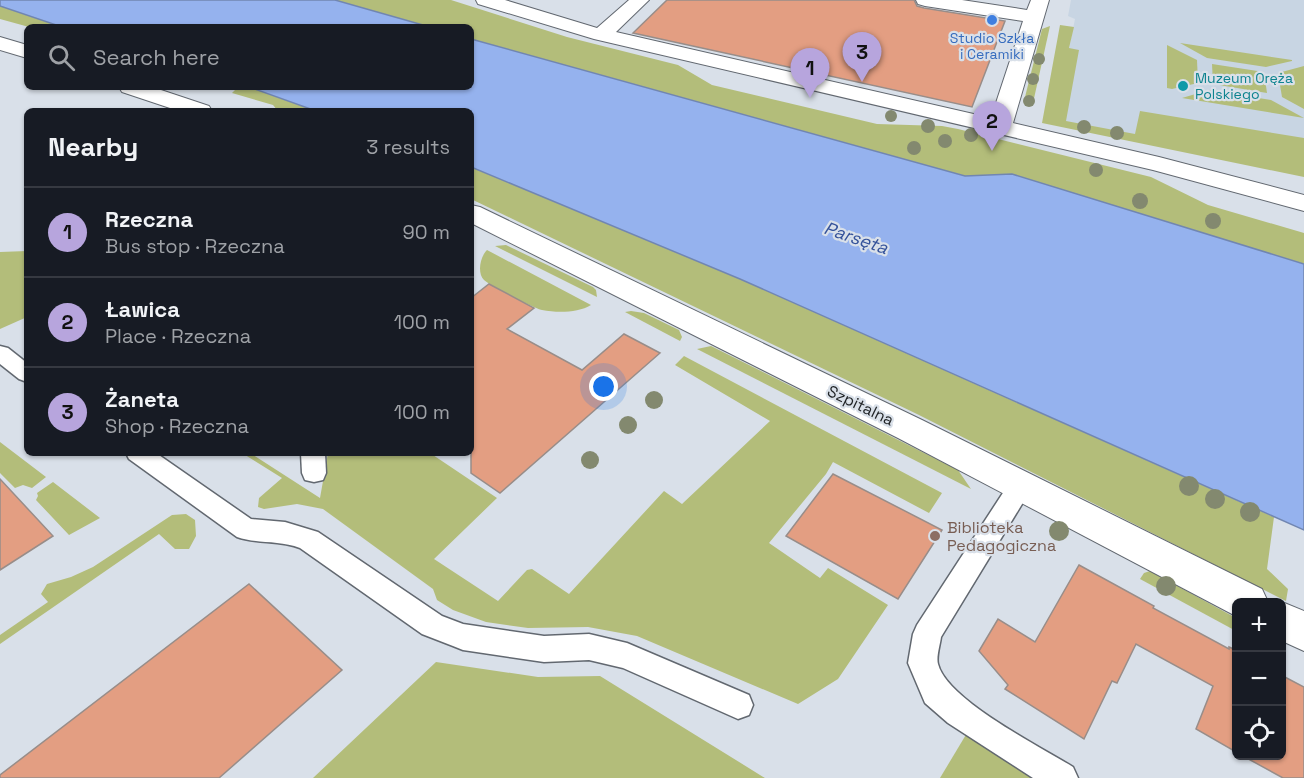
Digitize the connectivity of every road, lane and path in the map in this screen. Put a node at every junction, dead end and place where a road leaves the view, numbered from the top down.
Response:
1 (485, 0) edge
2 (640, 0) edge
3 (925, 0) edge
4 (1038, 8) edge
5 (601, 35) junction
6 (0, 43) edge
7 (24, 51) edge
8 (139, 90) edge
9 (192, 108) edge
10 (1000, 127) junction
11 (1304, 203) edge
12 (474, 214) edge
13 (0, 353) edge
14 (24, 372) edge
15 (142, 456) edge
16 (1021, 486) junction
17 (1238, 598) edge
18 (1286, 623) edge
19 (1304, 632) edge
20 (738, 705) dead end
21 (1062, 778) edge

1 - 5 street
2 - 5 street
3 - 4 street
4 - 10 street
5 - 10 street
6 - 7 street
8 - 9 street
10 - 11 street
12 - 16 street, Szpitalna
13 - 14 lane
15 - 20 lane
16 - 17 street, Szpitalna
16 - 21 lane
18 - 19 street

